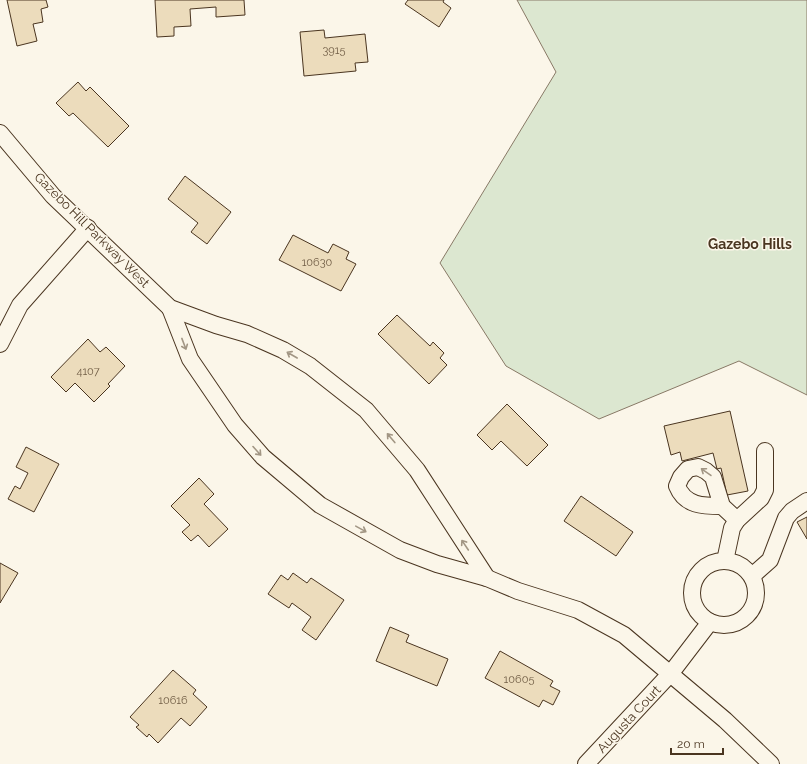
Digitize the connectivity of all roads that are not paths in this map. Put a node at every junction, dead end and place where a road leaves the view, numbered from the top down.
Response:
1 (0, 133) edge
2 (88, 228) junction
3 (170, 308) junction
4 (0, 344) edge
5 (765, 452) dead end
6 (807, 500) edge
7 (722, 506) dead end
8 (737, 520) junction
9 (726, 561) junction
10 (752, 576) junction
11 (486, 578) junction
12 (710, 622) junction
13 (671, 673) junction
14 (586, 764) edge
15 (771, 764) edge

1 - 2 street, Gazebo Hill Parkway West
2 - 3 street, Gazebo Hill Parkway West
2 - 4 street
11 -> 3 street, Gazebo Hill Parkway West
3 -> 11 street, Gazebo Hill Parkway West
5 - 8 street
6 - 10 street
7 - 8 street
8 - 9 street
9 - 10 street
9 - 12 street
10 - 12 street
11 - 13 street, Gazebo Hill Parkway West
12 - 13 street, Augusta Court
13 - 14 street, Augusta Court
13 - 15 street, Gazebo Hill Parkway West

